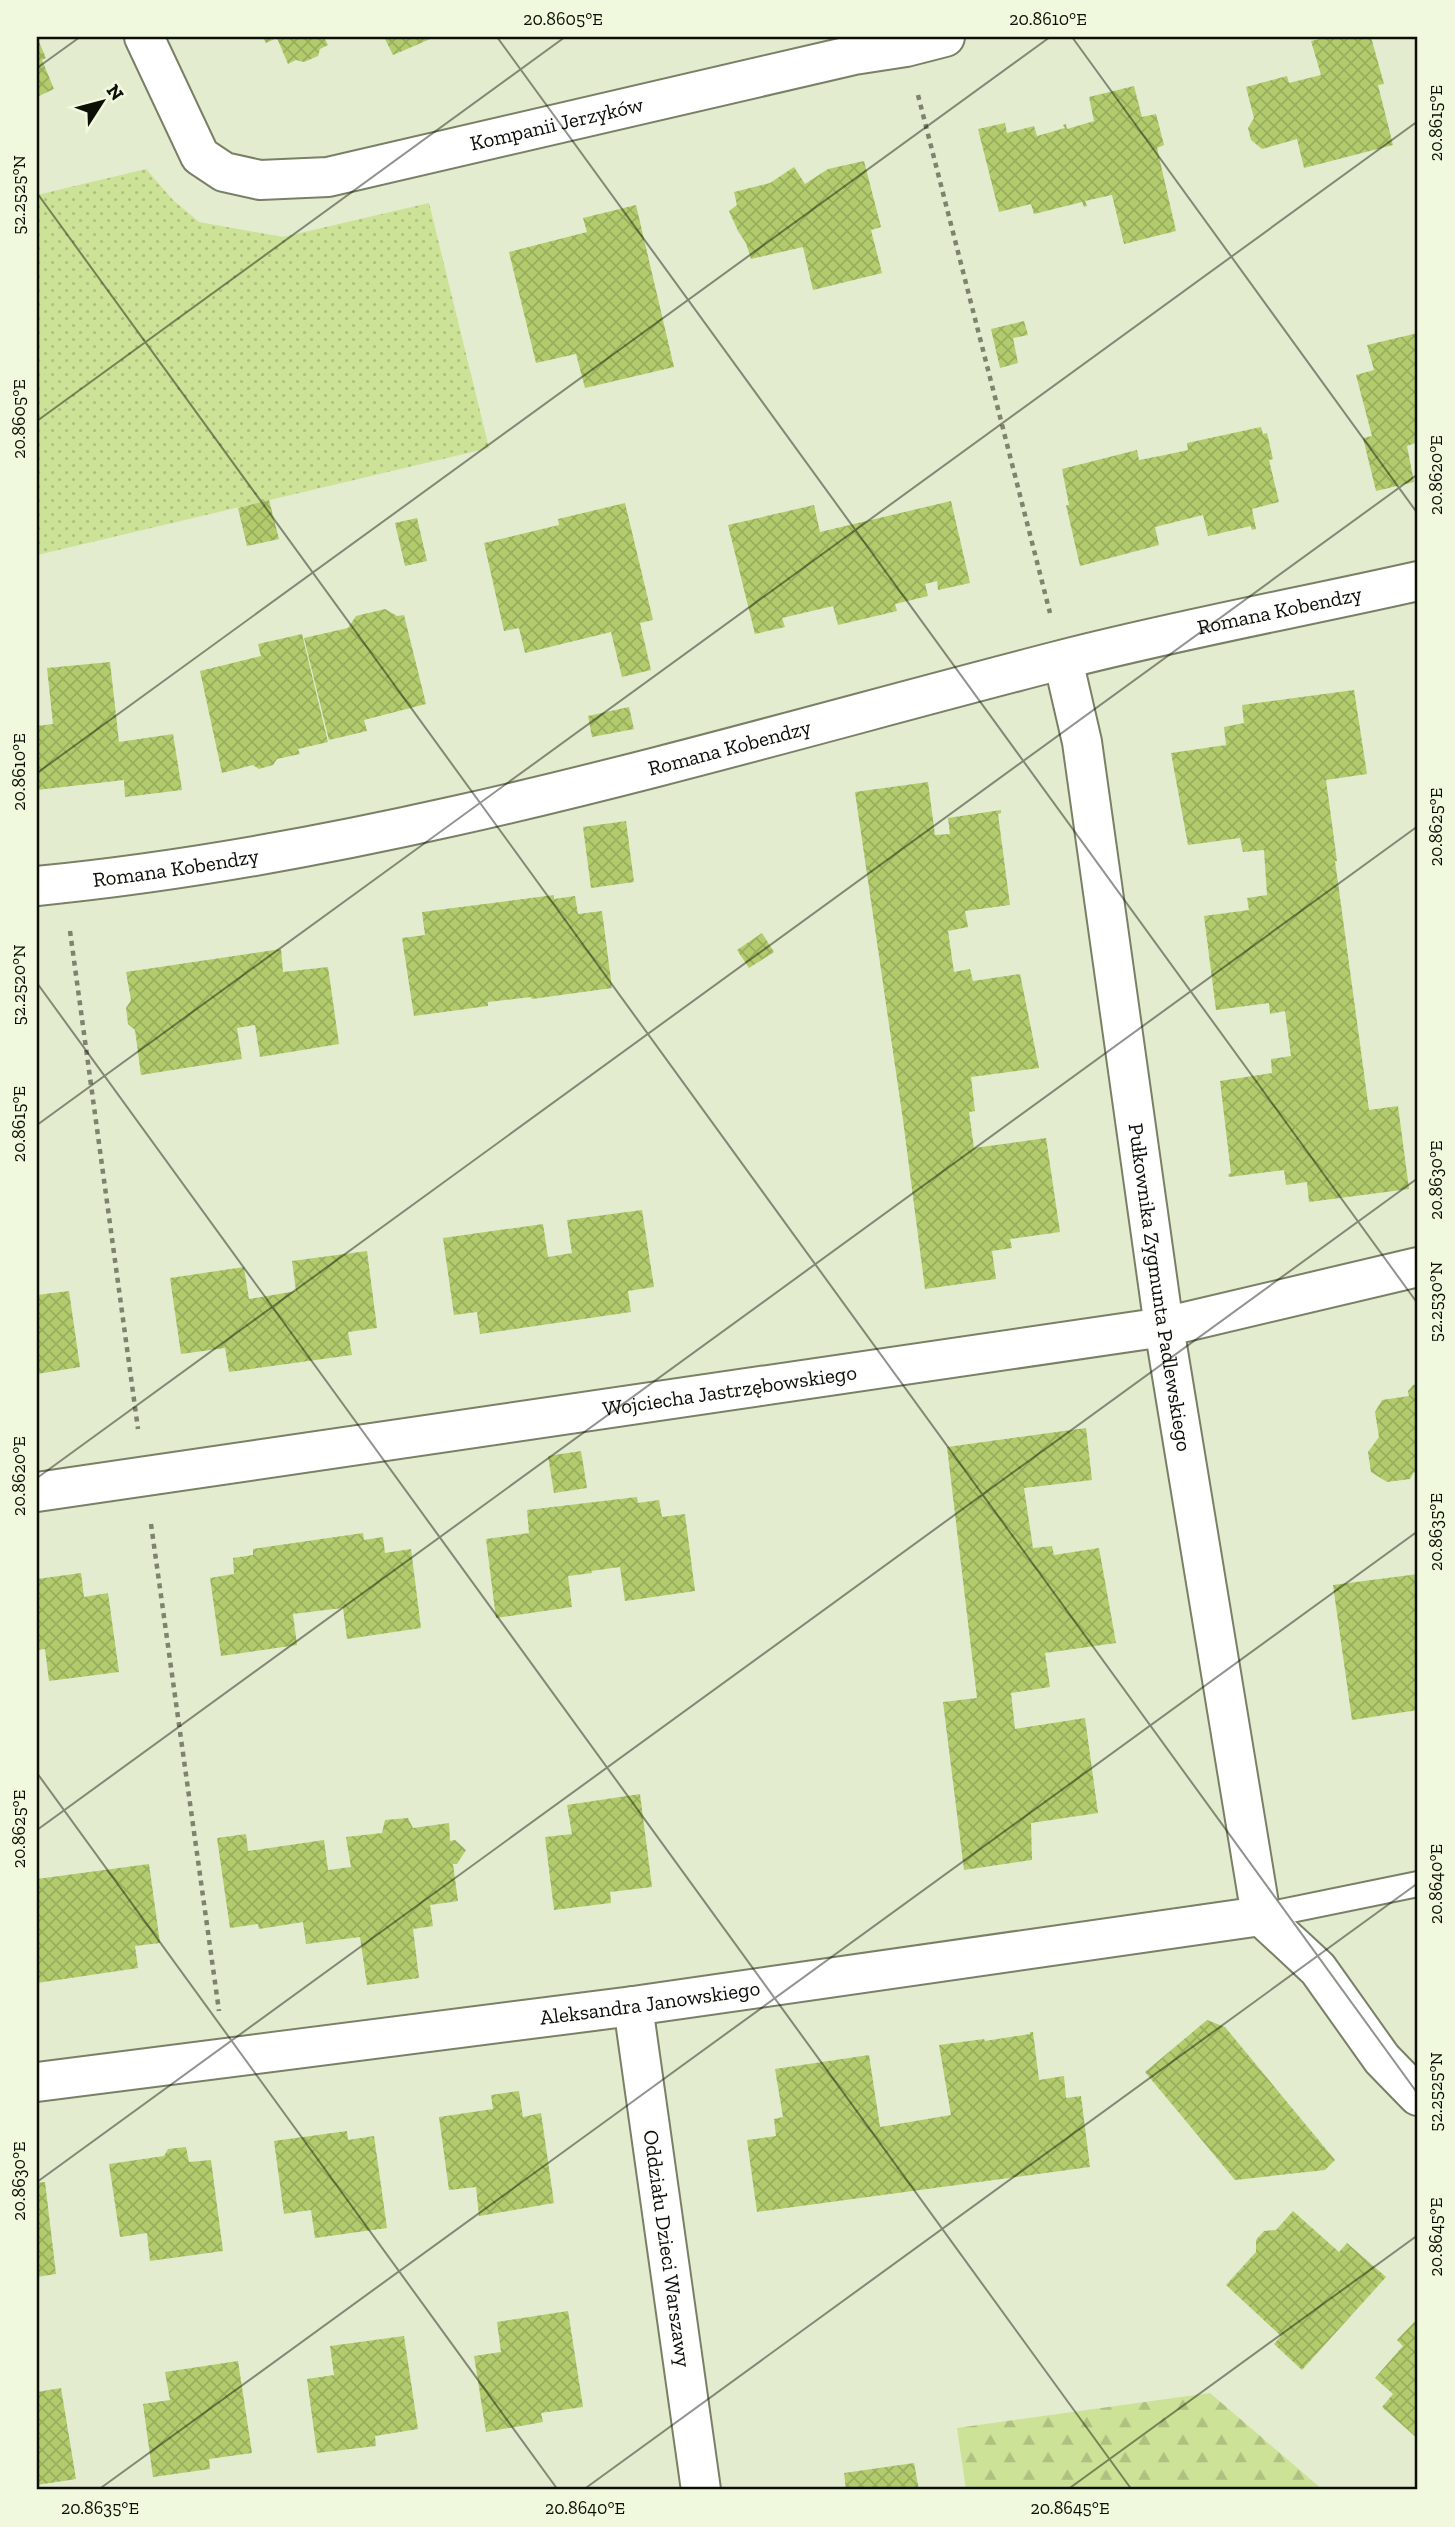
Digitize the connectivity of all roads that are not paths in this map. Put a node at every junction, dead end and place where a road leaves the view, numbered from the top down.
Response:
1 (144, 37) edge
2 (945, 37) edge
3 (850, 46) edge
4 (1418, 581) edge
5 (1063, 660) junction
6 (50, 885) edge
7 (1418, 1267) edge
8 (1164, 1327) junction
9 (37, 1492) edge
10 (1418, 1884) edge
11 (1261, 1916) junction
12 (633, 2006) junction
13 (37, 2082) edge
14 (1418, 2096) edge
15 (701, 2490) edge

1 - 3 street, Kompanii Jerzyków
2 - 3 street, Kompanii Jerzyków
4 - 5 street, Romana Kobendzy
5 - 6 street, Romana Kobendzy
5 - 8 street, Pułkownika Zygmunta Padlewskiego
7 - 8 street, Wojciecha Jastrzębowskiego
8 - 9 street, Wojciecha Jastrzębowskiego
8 - 11 street, Pułkownika Zygmunta Padlewskiego
10 - 11 lane
11 - 12 street, Aleksandra Janowskiego
11 - 14 street
12 - 13 street, Aleksandra Janowskiego
12 - 15 street, Oddziału Dzieci Warszawy

